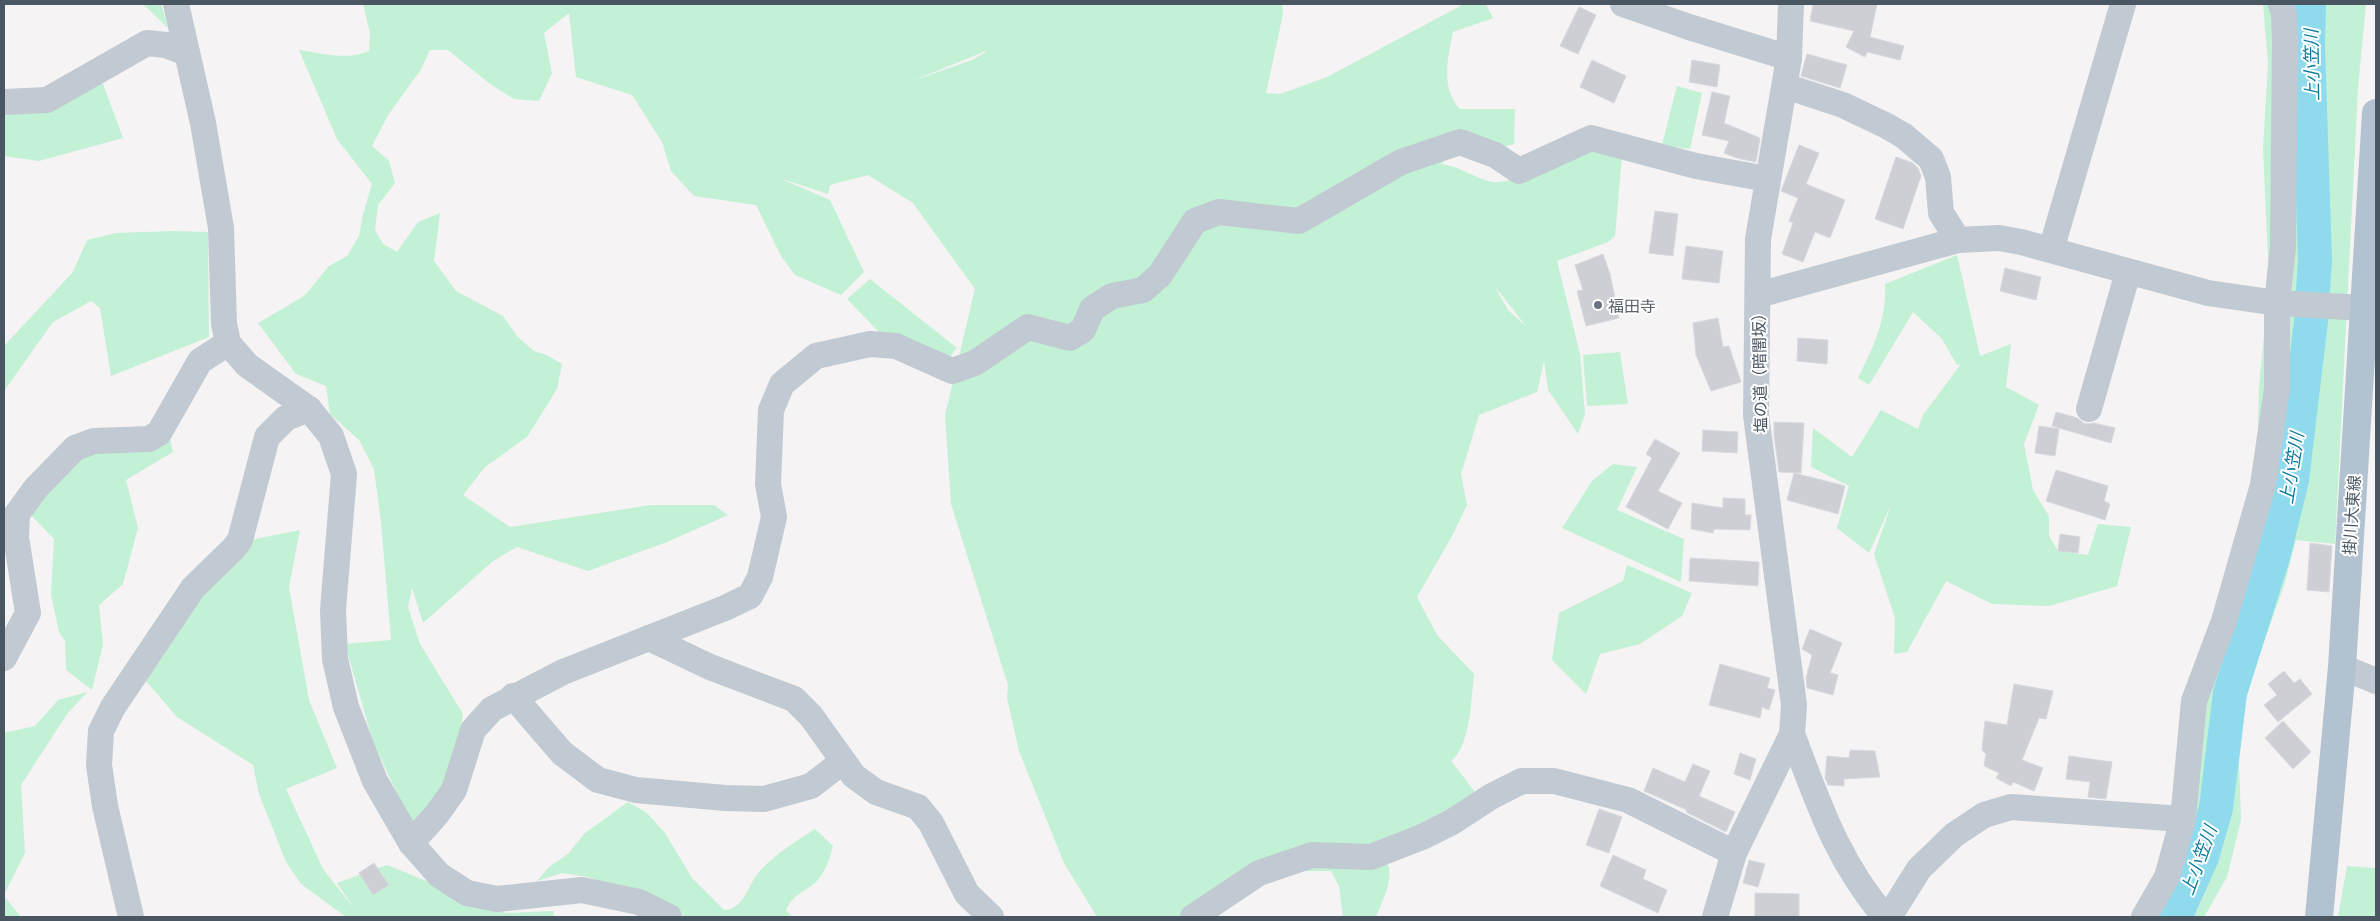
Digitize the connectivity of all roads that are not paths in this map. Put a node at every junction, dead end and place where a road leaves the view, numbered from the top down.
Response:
1 (176, 4) edge
2 (1623, 4) edge
3 (1791, 4) edge
4 (2123, 4) edge
5 (2281, 4) edge
6 (187, 53) junction
7 (1790, 58) junction
8 (1785, 86) junction
9 (4, 102) edge
10 (2376, 113) edge
11 (1767, 179) junction
12 (1958, 240) junction
13 (2051, 250) junction
14 (2128, 272) junction
15 (1758, 295) junction
16 (2281, 303) junction
17 (2364, 308) junction
18 (228, 343) junction
19 (2368, 369) edge
20 (309, 409) junction
21 (2089, 409) dead end
22 (10, 515) edge
23 (649, 638) junction
24 (7, 644) edge
25 (2342, 667) junction
26 (2376, 681) edge
27 (513, 696) junction
28 (1792, 734) junction
29 (842, 762) junction
30 (2183, 819) junction
31 (411, 843) junction
32 (1734, 853) junction
33 (132, 917) edge
34 (668, 917) edge
35 (991, 917) edge
36 (1194, 917) edge
37 (1715, 917) edge
38 (1887, 917) edge
39 (2144, 917) edge
40 (2319, 917) edge

1 - 6 street
2 - 7 street
3 - 7 street, 塩の道（暗闇坂）
4 - 13 street
5 - 16 street
6 - 9 street
6 - 18 street
7 - 8 street, 塩の道（暗闇坂）
8 - 11 street, 塩の道（暗闇坂）
8 - 12 street
10 - 17 main road, 掛川大東線
11 - 15 street, 塩の道（暗闇坂）
11 - 23 street
12 - 13 street
12 - 15 street
13 - 14 street
14 - 16 street
14 - 21 street
15 - 28 street, 塩の道（暗闇坂）
16 - 17 street
16 - 30 street
17 - 19 main road, 掛川大東線
18 - 20 street
18 - 22 street
19 - 25 main road, 掛川大東線
20 - 31 street
20 - 33 street
22 - 24 street
23 - 27 street
23 - 29 street
25 - 26 street
25 - 40 main road, 掛川大東線
27 - 29 street
27 - 31 street
28 - 32 street
28 - 38 street
29 - 35 street
30 - 38 street
30 - 39 street
31 - 34 street
32 - 36 street
32 - 37 street

